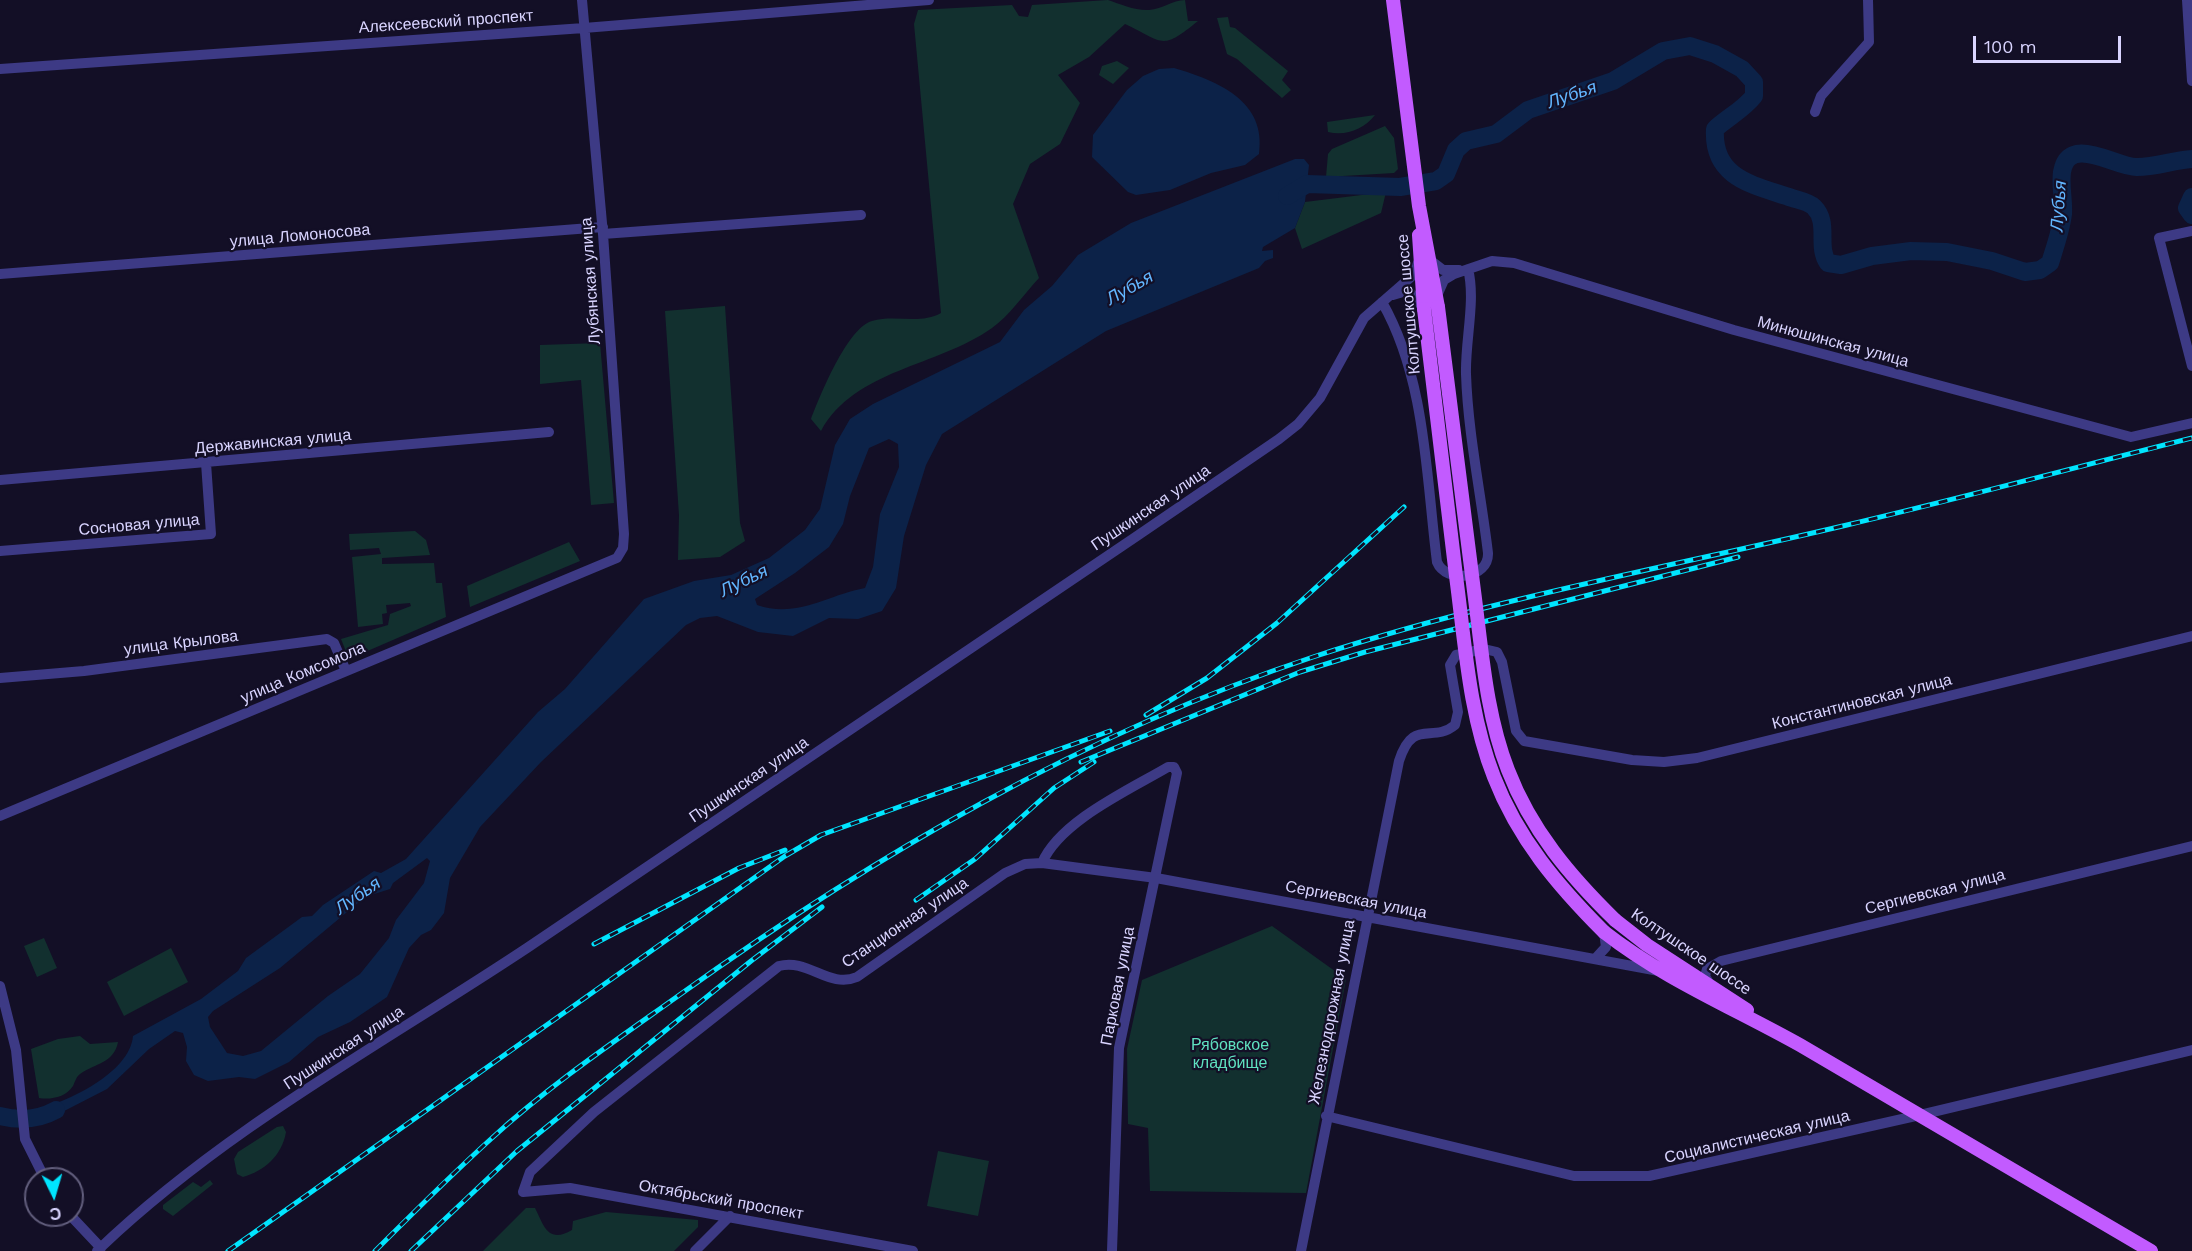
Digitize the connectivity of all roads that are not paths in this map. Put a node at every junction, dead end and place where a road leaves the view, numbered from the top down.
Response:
1 (582, 0) edge
2 (929, 0) edge
3 (1393, 0) edge
4 (1868, 0) edge
5 (2187, 0) edge
6 (584, 28) junction
7 (0, 69) edge
8 (2192, 81) edge
9 (1815, 112) dead end
10 (861, 215) dead end
11 (603, 230) junction
12 (2192, 231) edge
13 (1425, 261) junction
14 (1468, 269) junction
15 (0, 274) edge
16 (1382, 302) junction
17 (1437, 303) junction
18 (1424, 309) junction
19 (2192, 366) edge
20 (2192, 423) edge
21 (549, 432) dead end
22 (206, 463) junction
23 (0, 480) edge
24 (0, 551) edge
25 (617, 558) joint
26 (2192, 636) edge
27 (346, 671) junction
28 (0, 678) edge
29 (1536, 745) joint
30 (0, 816) edge
31 (2192, 846) edge
32 (1042, 863) junction
33 (1156, 879) junction
34 (1366, 916) junction
35 (1604, 932) junction
36 (1595, 959) junction
37 (1663, 972) junction
38 (0, 986) edge
39 (1711, 987) junction
40 (1773, 1030) junction
41 (2192, 1050) edge
42 (1920, 1115) junction
43 (1326, 1116) junction
44 (38, 1167) edge
45 (523, 1192) joint
46 (730, 1216) junction
47 (80, 1227) edge
48 (876, 1247) edge
49 (99, 1250) edge
50 (695, 1251) edge
51 (914, 1251) edge
52 (1112, 1251) edge
53 (1300, 1251) edge
54 (2151, 1251) edge

1 - 6 street, Лубянская улица
2 - 6 street, Алексеевский проспект
3 - 13 main road, Колтушское шоссе
4 - 9 street
5 - 8 street
6 - 7 street, Алексеевский проспект
6 - 11 street, Лубянская улица
10 - 11 street, улица Ломоносова
11 - 15 street, улица Ломоносова
11 - 25 street, Лубянская улица
12 - 19 street
13 - 14 street, Минюшинская улица
13 - 16 street, Пушкинская улица
13 - 17 main road, Колтушское шоссе
13 - 18 main road, Колтушское шоссе
14 - 16 street
14 - 17 street, Минюшинская улица
14 - 20 street, Минюшинская улица
16 - 18 street
16 - 49 street, Пушкинская улица
17 - 39 main road, Колтушское шоссе, bridge
18 - 35 main road, Колтушское шоссе, bridge
21 - 22 street, Державинская улица
22 - 23 street, Державинская улица
22 - 24 street, Сосновая улица
25 - 27 street, улица Комсомола
26 - 29 street, Константиновская улица
27 - 28 street, улица Крылова
27 - 30 street, улица Комсомола
29 - 34 street, Железнодорожная улица
31 - 39 street, Сергиевская улица
32 - 33 street, Сергиевская улица
32 - 33 street, Парковая улица
32 - 45 street, Станционная улица
33 - 34 street, Сергиевская улица
33 - 52 street, Парковая улица
34 - 36 street, Сергиевская улица
34 - 43 street, Железнодорожная улица
35 - 36 street
35 - 37 main road, Колтушское шоссе
36 - 37 street, Сергиевская улица
37 - 40 main road, Колтушское шоссе
38 - 44 street
39 - 40 main road, Колтушское шоссе
40 - 42 main road, Колтушское шоссе
41 - 42 street, Социалистическая улица
42 - 43 street, Социалистическая улица
42 - 54 main road, Колтушское шоссе
43 - 53 street, Железнодорожная улица
45 - 46 street, Октябрьский проспект
46 - 48 street, Октябрьский проспект
46 - 50 street
47 - 49 street
48 - 51 street, Октябрьский проспект

